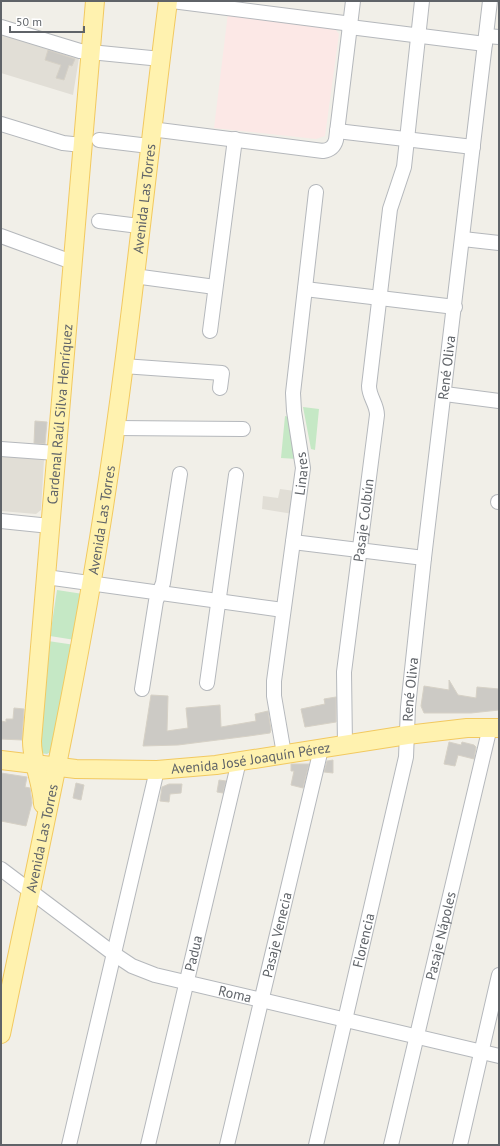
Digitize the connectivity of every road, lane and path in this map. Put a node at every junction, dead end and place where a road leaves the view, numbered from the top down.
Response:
1 (95, 1) edge
2 (168, 1) edge
3 (172, 1) edge
4 (353, 1) edge
5 (422, 1) edge
6 (490, 1) edge
7 (1, 27) edge
8 (350, 27) junction
9 (418, 36) junction
10 (490, 39) edge
11 (90, 52) junction
12 (161, 58) junction
13 (1, 124) edge
14 (152, 129) junction
15 (337, 131) junction
16 (235, 139) junction
17 (406, 139) junction
18 (91, 143) junction
19 (149, 146) junction
20 (473, 147) junction
21 (316, 192) dead end
22 (99, 222) dead end
23 (140, 226) junction
24 (1, 236) edge
25 (463, 239) junction
26 (499, 243) edge
27 (72, 262) junction
28 (134, 276) junction
29 (216, 287) junction
30 (305, 289) junction
31 (379, 298) junction
32 (455, 307) junction
33 (210, 331) dead end
34 (123, 366) junction
35 (220, 388) dead end
36 (445, 394) junction
37 (499, 401) edge
38 (115, 428) junction
39 (243, 429) dead end
40 (1, 449) edge
41 (56, 453) junction
42 (180, 474) dead end
43 (236, 475) dead end
44 (1, 521) edge
45 (50, 526) junction
46 (293, 542) junction
47 (360, 550) junction
48 (424, 558) junction
49 (46, 578) junction
50 (91, 584) junction
51 (160, 593) junction
52 (218, 601) junction
53 (283, 610) junction
54 (207, 683) dead end
55 (142, 689) dead end
56 (494, 727) edge
57 (407, 735) junction
58 (345, 745) junction
59 (321, 749) junction
60 (284, 754) junction
61 (1, 760) edge
62 (239, 761) junction
63 (36, 765) junction
64 (55, 768) junction
65 (157, 770) junction
66 (44, 826) junction
67 (1, 868) edge
68 (30, 890) junction
69 (114, 954) junction
70 (499, 975) edge
71 (186, 983) junction
72 (261, 1001) junction
73 (346, 1021) junction
74 (1, 1034) edge
75 (416, 1037) junction
76 (481, 1052) junction
77 (499, 1056) edge
78 (69, 1145) edge
79 (148, 1145) edge
80 (227, 1145) edge
81 (316, 1145) edge
82 (391, 1145) edge
83 (460, 1145) edge

1 - 11 main road, Cardenal Raúl Silva Henríquez
2 - 12 main road, Avenida Las Torres
3 - 8 street
4 - 8 street
5 - 9 street, Pasaje Colbún
6 - 10 street, René Oliva
7 - 11 street
8 - 9 street
8 - 15 street
9 - 10 street
9 - 17 street, Pasaje Colbún
10 - 20 street, René Oliva
11 - 12 street
11 - 18 main road, Cardenal Raúl Silva Henríquez
12 - 14 main road, Avenida Las Torres
13 - 18 street
14 - 16 street
14 - 19 main road, Avenida Las Torres
15 - 16 street
15 - 17 street
16 - 29 street
17 - 20 street
17 - 31 street, Pasaje Colbún
18 - 19 street
18 - 27 main road, Cardenal Raúl Silva Henríquez
19 - 23 main road, Avenida Las Torres
20 - 25 street, René Oliva
21 - 30 street, Linares
22 - 23 street
23 - 28 main road, Avenida Las Torres
24 - 27 street
25 - 26 street
25 - 32 street, René Oliva
27 - 41 main road, Cardenal Raúl Silva Henríquez
28 - 29 street
28 - 34 main road, Avenida Las Torres
29 - 33 street
30 - 31 street
30 - 46 street, Linares
31 - 32 street
31 - 47 street, Pasaje Colbún
32 - 36 street, René Oliva
34 - 35 street
34 - 38 main road, Avenida Las Torres
36 - 37 street
36 - 48 street, René Oliva
38 - 39 street
38 - 50 main road, Avenida Las Torres
40 - 41 street
41 - 45 main road, Cardenal Raúl Silva Henríquez
42 - 51 street
43 - 52 street
44 - 45 street
45 - 49 main road, Cardenal Raúl Silva Henríquez
46 - 47 street
46 - 53 street, Linares
47 - 48 street
47 - 58 street, Pasaje Colbún
48 - 57 street, René Oliva
49 - 50 street
49 - 63 main road, Cardenal Raúl Silva Henríquez
50 - 51 street
50 - 64 main road, Avenida Las Torres
51 - 52 street
51 - 55 street
52 - 53 street
52 - 54 street
53 - 60 street, Linares
56 - 57 main road, Avenida José Joaquín Pérez
56 - 75 street, Pasaje Nápoles
57 - 58 main road, Avenida José Joaquín Pérez
57 - 73 street, Florencia
58 - 59 main road, Avenida José Joaquín Pérez
59 - 60 main road, Avenida José Joaquín Pérez
59 - 72 street, Pasaje Venecia
60 - 62 main road, Avenida José Joaquín Pérez
61 - 63 main road, Avenida José Joaquín Pérez
62 - 65 main road, Avenida José Joaquín Pérez
62 - 71 street, Padua
63 - 64 main road, Avenida José Joaquín Pérez
63 - 66 main road, Cardenal Raúl Silva Henríquez
64 - 65 main road, Avenida José Joaquín Pérez
64 - 66 main road, Avenida Las Torres
65 - 69 street
66 - 68 main road, Avenida Las Torres
67 - 68 street, Roma
68 - 69 street, Roma
68 - 74 main road, Avenida Las Torres
69 - 71 street, Roma
69 - 78 street
70 - 76 street
71 - 72 street, Roma
71 - 79 street, Padua
72 - 73 street, Roma
72 - 80 street, Pasaje Venecia
73 - 75 street, Roma
73 - 81 street, Florencia
75 - 76 street, Roma
75 - 82 street, Pasaje Nápoles
76 - 77 street, Roma
76 - 83 street

